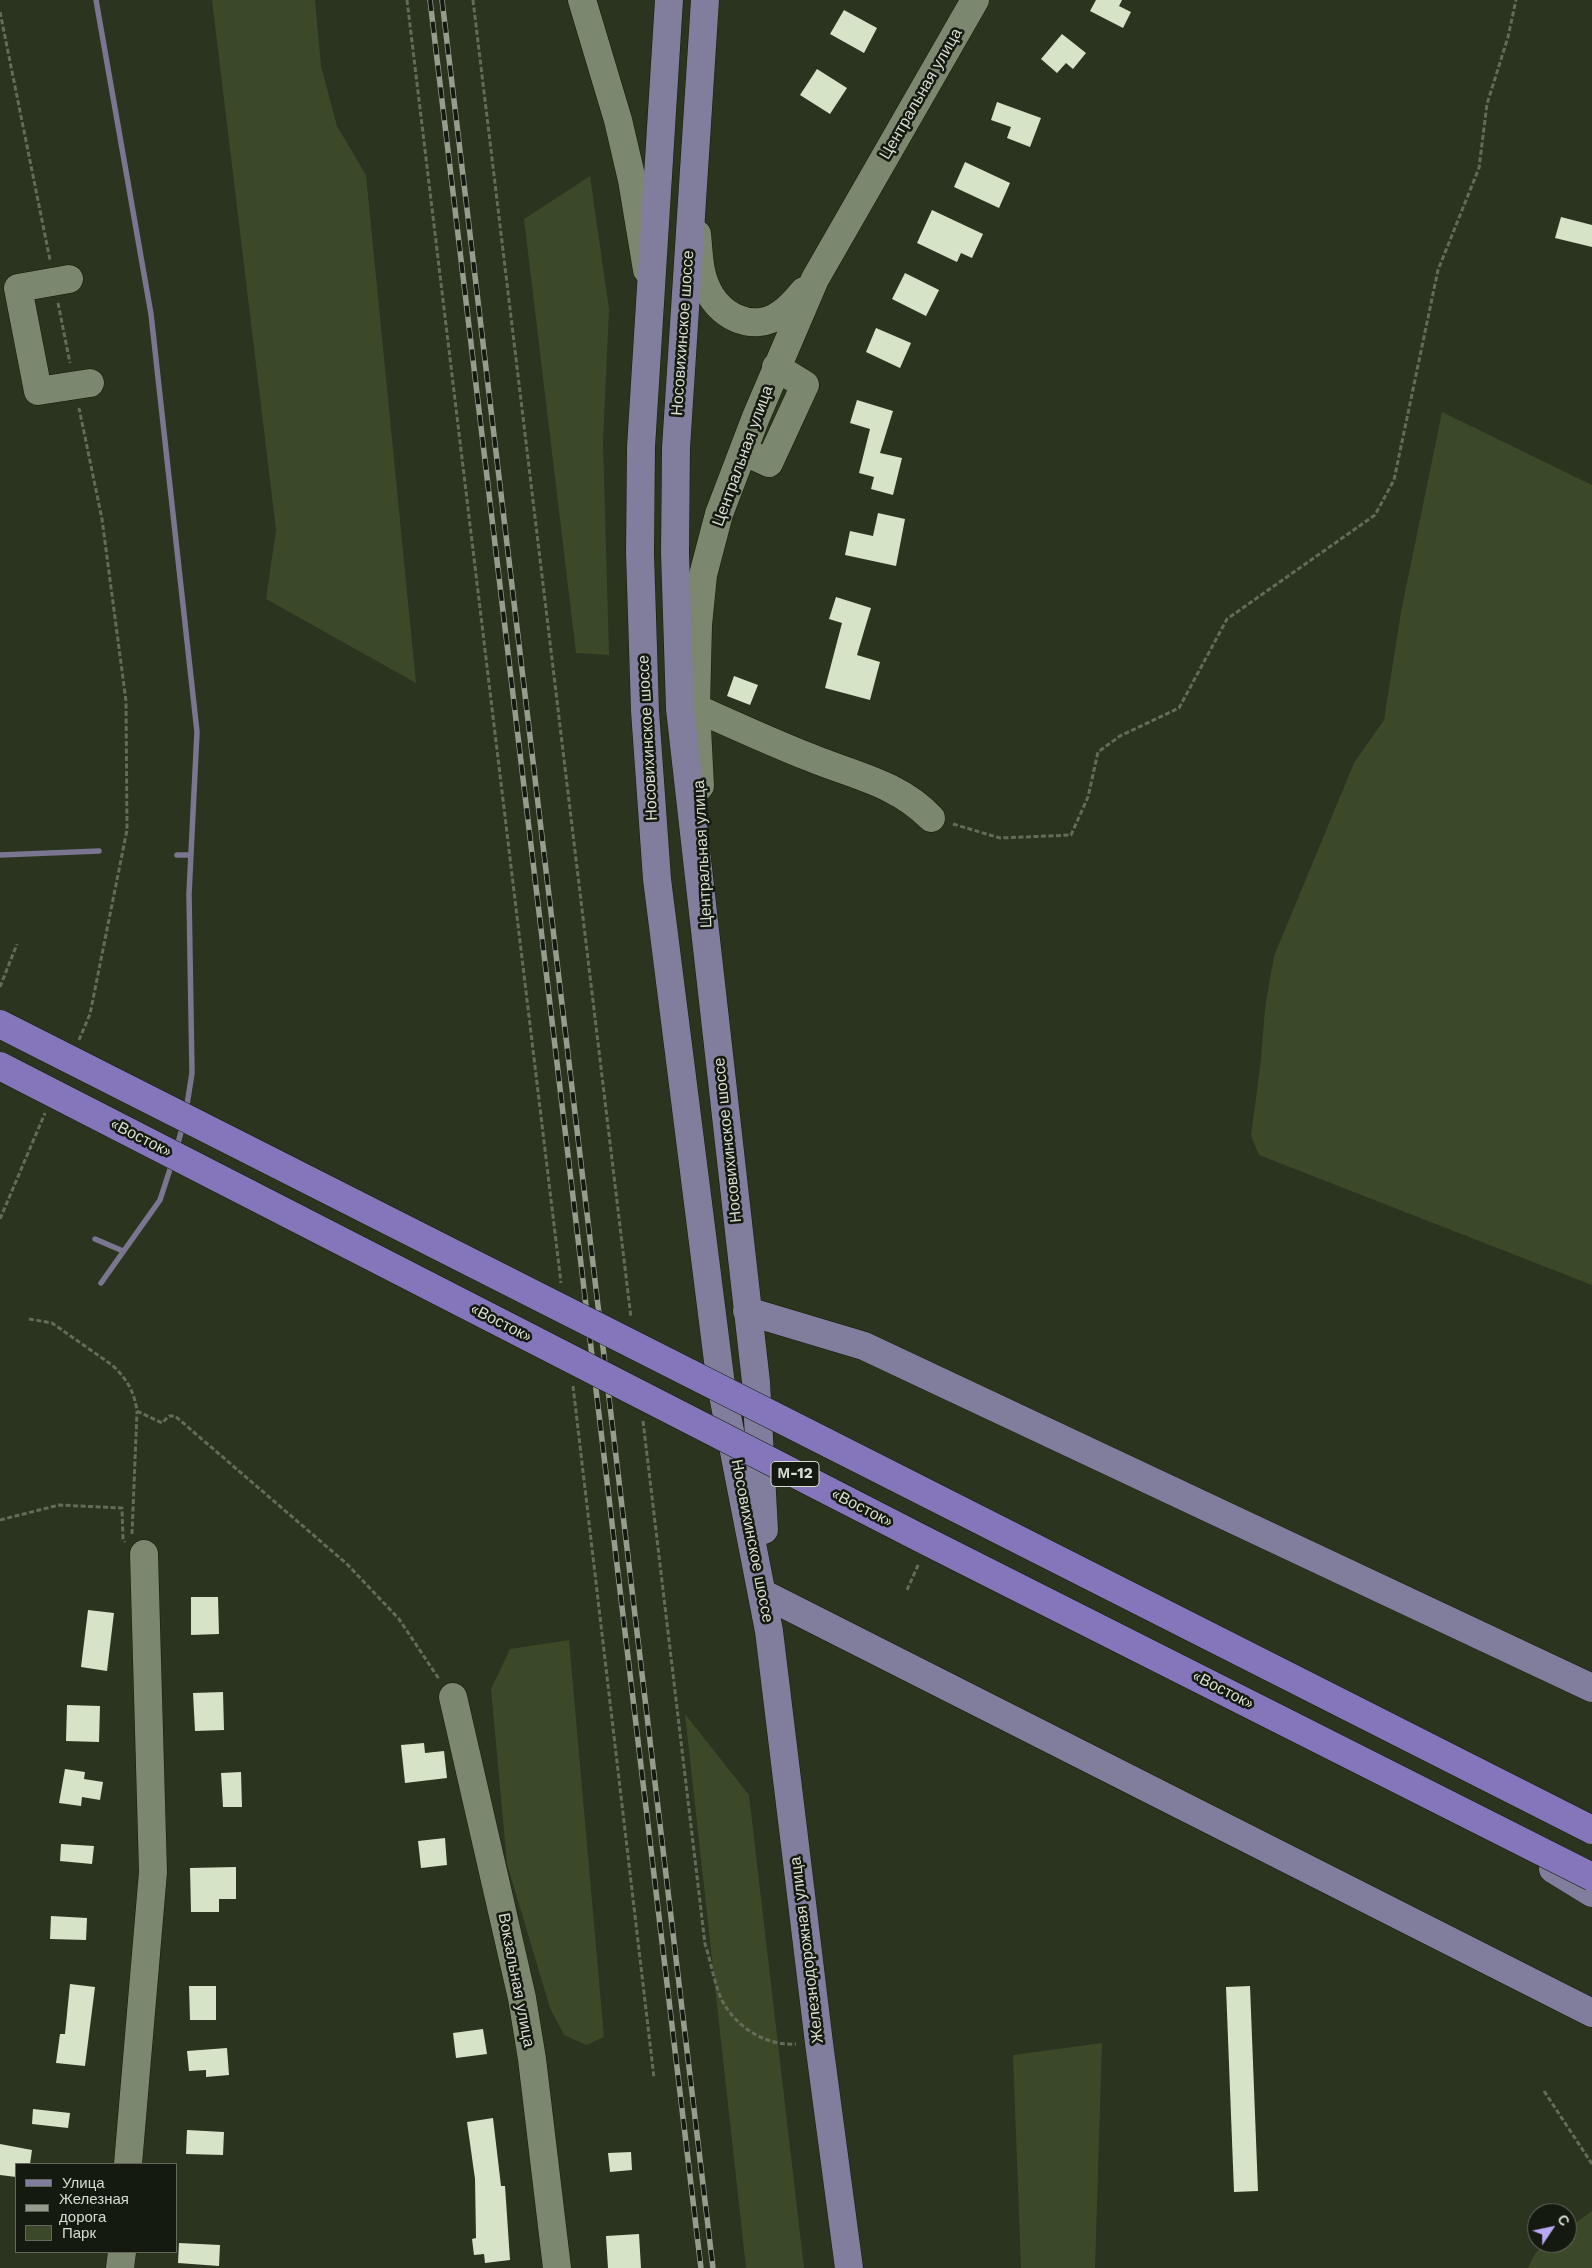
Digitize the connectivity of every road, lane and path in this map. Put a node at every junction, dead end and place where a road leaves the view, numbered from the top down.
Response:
1 (407, 0) edge
2 (472, 0) edge
3 (582, 0) edge
4 (669, 0) edge
5 (704, 0) edge
6 (975, 0) edge
7 (1516, 0) edge
8 (0, 12) edge
9 (693, 179) junction
10 (815, 278) junction
11 (62, 280) junction
12 (650, 292) junction
13 (82, 383) junction
14 (696, 708) junction
15 (931, 818) joint
16 (16, 944) dead end
17 (709, 962) junction
18 (0, 988) edge
19 (0, 1024) edge
20 (78, 1040) dead end
21 (0, 1066) edge
22 (46, 1110) dead end
23 (0, 1219) edge
24 (562, 1291) dead end
25 (747, 1311) junction
26 (29, 1319) dead end
27 (631, 1320) dead end
28 (573, 1380) dead end
29 (137, 1411) junction
30 (643, 1419) dead end
31 (0, 1520) edge
32 (928, 1542) junction
33 (138, 1551) junction
34 (907, 1590) dead end
35 (765, 1594) junction
36 (769, 1631) joint
37 (1592, 1688) edge
38 (453, 1697) joint
39 (1454, 1807) junction
40 (1592, 1830) edge
41 (1592, 1877) edge
42 (1592, 1893) edge
43 (1592, 2013) edge
44 (819, 2043) junction
45 (654, 2078) dead end
46 (1544, 2091) dead end
47 (128, 2163) edge
48 (1592, 2164) edge
49 (122, 2253) edge
50 (120, 2268) edge
51 (557, 2268) edge
52 (849, 2268) edge

1 - 24 path
2 - 27 path
3 - 12 street
4 - 12 main road, Носовихинское шоссе
5 - 9 main road, Носовихинское шоссе
6 - 10 street, Центральная улица
7 - 15 path
8 - 11 path
9 - 10 street
9 - 17 main road, Носовихинское шоссе
10 - 14 street, Центральная улица
11 - 13 path
11 - 13 street
12 - 35 main road, Носовихинское шоссе
13 - 20 path
14 - 15 street
14 - 17 street, Центральная улица
16 - 18 path
17 - 25 main road, Носовихинское шоссе
19 - 40 highway, М-12, bridge
21 - 32 highway, «Восток» / М-12, bridge
22 - 23 path
25 - 35 main road, Носовихинское шоссе
25 - 37 main road
26 - 29 path
28 - 45 path
29 - 33 path
29 - 38 path
30 - 44 path
31 - 33 path
32 - 34 path
32 - 39 highway, «Восток» / М-12, bridge
33 - 47 street
35 - 36 main road, Носовихинское шоссе
35 - 43 main road
36 - 44 main road, Железнодорожная улица
38 - 51 street, Вокзальная улица
39 - 41 highway, «Восток» / М-12, bridge
39 - 42 main road, bridge
44 - 52 main road, Железнодорожная улица
46 - 48 path
49 - 50 street

